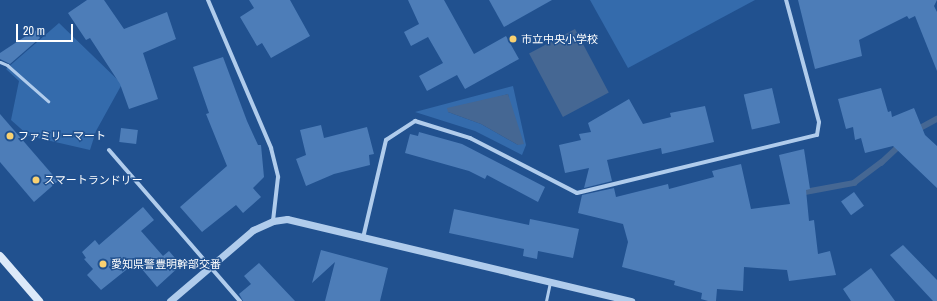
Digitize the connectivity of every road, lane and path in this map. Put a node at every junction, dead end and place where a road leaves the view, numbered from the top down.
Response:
1 (208, 0) edge
2 (786, 0) edge
3 (0, 62) edge
4 (48, 101) dead end
5 (109, 150) dead end
6 (274, 221) junction
7 (363, 239) junction
8 (0, 256) edge
9 (210, 267) junction
10 (550, 282) junction
11 (39, 301) edge
12 (170, 301) edge
13 (240, 301) edge
14 (546, 301) edge
15 (631, 301) edge

1 - 6 street
2 - 7 street
3 - 4 lane
5 - 9 street
6 - 7 street
6 - 9 street
7 - 10 street
8 - 11 main road
9 - 12 street
9 - 13 street
10 - 14 lane
10 - 15 street

